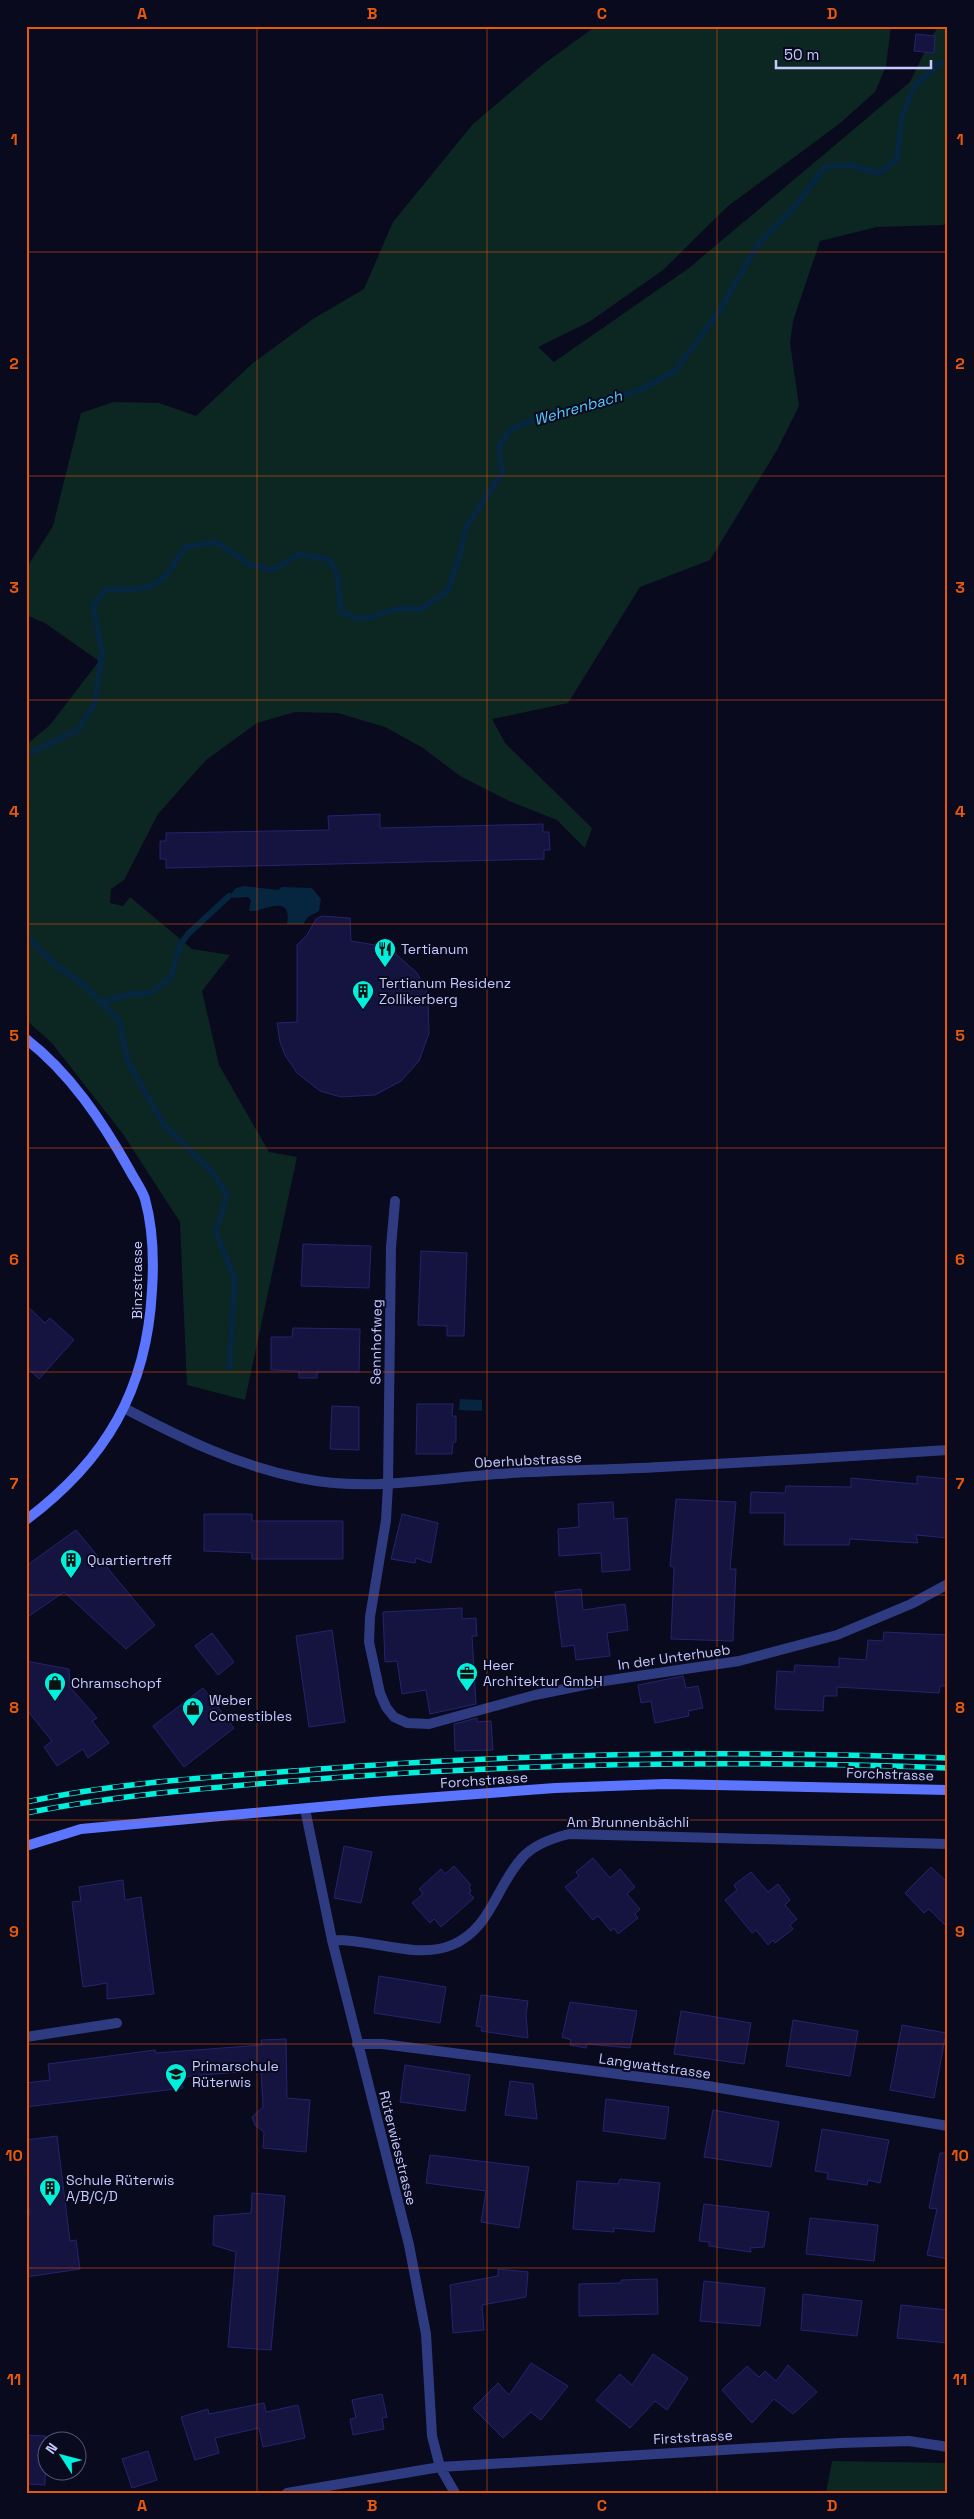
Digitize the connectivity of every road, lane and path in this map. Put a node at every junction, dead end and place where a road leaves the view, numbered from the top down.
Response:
1 (26, 1039) edge
2 (396, 1200) dead end
3 (124, 1408) junction
4 (948, 1450) edge
5 (388, 1485) junction
6 (26, 1520) edge
7 (948, 1584) edge
8 (948, 1790) edge
9 (305, 1809) junction
10 (948, 1844) edge
11 (26, 1846) edge
12 (332, 1940) junction
13 (117, 2023) dead end
14 (26, 2037) edge
15 (358, 2044) junction
16 (948, 2126) edge
17 (948, 2447) edge
18 (440, 2467) junction
19 (287, 2493) edge
20 (455, 2493) edge

1 - 3 main road, Binzstrasse
2 - 5 street, Sennhofweg
3 - 5 street, Oberhubstrasse
3 - 6 main road, Binzstrasse
4 - 5 street, Oberhubstrasse
5 - 7 street, In der Unterhueb
8 - 9 main road, Forchstrasse
9 - 11 main road, Forchstrasse
9 - 12 street, Rüterwiesstrasse
10 - 12 street, Am Brunnenbächli
12 - 15 street, Rüterwiesstrasse
13 - 14 street
15 - 16 street, Langwattstrasse
15 - 18 street, Rüterwiesstrasse
17 - 18 street, Firststrasse
18 - 19 street, Firststrasse
18 - 20 street, Rüterwiesstrasse

